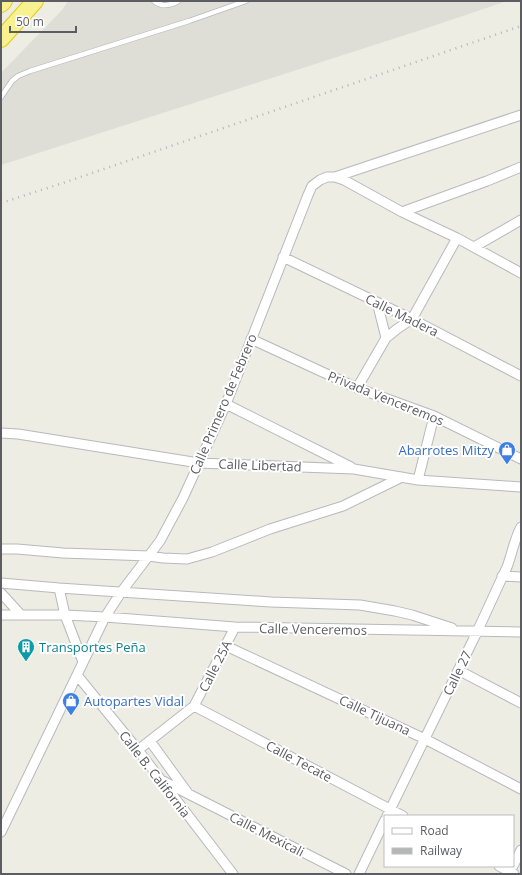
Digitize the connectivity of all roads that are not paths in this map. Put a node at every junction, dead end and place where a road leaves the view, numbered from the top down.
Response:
1 (4, 1) edge
2 (35, 1) edge
3 (154, 1) edge
4 (178, 1) edge
5 (246, 1) edge
6 (1, 4) edge
7 (1, 39) edge
8 (1, 97) edge
9 (520, 116) edge
10 (521, 167) edge
11 (335, 177) junction
12 (402, 212) junction
13 (521, 220) edge
14 (457, 238) junction
15 (474, 247) junction
16 (283, 257) junction
17 (521, 273) edge
18 (377, 302) junction
19 (412, 319) junction
20 (386, 338) junction
21 (251, 339) junction
22 (521, 376) edge
23 (357, 388) junction
24 (226, 404) junction
25 (434, 416) junction
26 (1, 433) edge
27 (521, 459) edge
28 (199, 464) junction
29 (354, 469) junction
30 (402, 477) junction
31 (418, 480) junction
32 (521, 487) edge
33 (521, 527) edge
34 (1, 550) edge
35 (149, 556) junction
36 (502, 576) junction
37 (521, 577) edge
38 (1, 583) edge
39 (59, 588) junction
40 (122, 591) junction
41 (1, 593) edge
42 (1, 615) edge
43 (21, 615) junction
44 (65, 615) junction
45 (105, 617) junction
46 (235, 627) junction
47 (459, 631) junction
48 (477, 632) junction
49 (521, 632) edge
50 (226, 646) junction
51 (83, 662) junction
52 (458, 670) junction
53 (77, 675) junction
54 (521, 703) edge
55 (194, 706) junction
56 (425, 739) junction
57 (150, 741) junction
58 (138, 750) junction
59 (160, 780) junction
60 (521, 789) edge
61 (189, 794) junction
62 (389, 813) edge
63 (384, 822) edge
64 (1, 832) edge
65 (521, 850) edge
66 (514, 866) edge
67 (502, 867) edge
68 (512, 870) edge
69 (233, 874) edge
70 (346, 874) edge
71 (359, 874) edge

1 - 6 highway
2 - 7 highway
3 - 4 lane
5 - 8 lane
9 - 11 street
10 - 12 street
11 - 12 street
11 - 16 street, Calle Primero de Febrero
12 - 14 street
13 - 15 street
14 - 15 street
14 - 19 street
15 - 17 street
16 - 18 street, Calle Madera
16 - 21 street, Calle Primero de Febrero
18 - 19 street, Calle Madera
18 - 20 street
19 - 20 street
19 - 22 street, Calle Madera
20 - 23 street
21 - 23 street, Privada Venceremos
21 - 24 street, Calle Primero de Febrero
23 - 25 street, Privada Venceremos
24 - 28 street, Calle Primero de Febrero
24 - 29 street
25 - 27 street, Privada Venceremos
25 - 31 street
26 - 28 street, Calle Libertad
28 - 29 street, Calle Libertad
28 - 35 street, Calle Primero de Febrero
29 - 30 street, Calle Libertad
30 - 31 street, Calle Libertad
30 - 35 street
31 - 32 street, Calle Libertad
33 - 36 street, Calle 27
34 - 35 street
35 - 40 street, Calle Primero de Febrero
36 - 37 street
36 - 48 street, Calle 27
38 - 39 street
39 - 40 street
39 - 44 street
40 - 45 street, Calle Primero de Febrero
40 - 47 street
41 - 43 street
42 - 43 street
43 - 44 street
44 - 45 street
44 - 51 street
45 - 46 street, Calle Venceremos
45 - 51 street, Calle Primero de Febrero
46 - 47 street, Calle Venceremos
46 - 50 street, Calle 25A
47 - 48 street, Calle Venceremos
48 - 49 street, Calle Venceremos
48 - 52 street, Calle 27
50 - 55 street, Calle 25A
50 - 56 street, Calle Tijuana
51 - 53 street, Calle Primero de Febrero
52 - 54 street
52 - 56 street, Calle 27
53 - 58 street, Calle B. California
53 - 64 street, Calle Primero de Febrero
55 - 57 street, Calle 25A
55 - 62 street, Calle Tecate
56 - 60 street, Calle Tijuana
56 - 62 street, Calle 27
57 - 58 street, Calle 25A
57 - 61 street, Calle Mexicali
58 - 59 street, Calle B. California
59 - 61 street, Calle Mexicali
59 - 69 street, Calle B. California
61 - 70 street, Calle Mexicali
63 - 71 street
65 - 66 street
67 - 68 street

